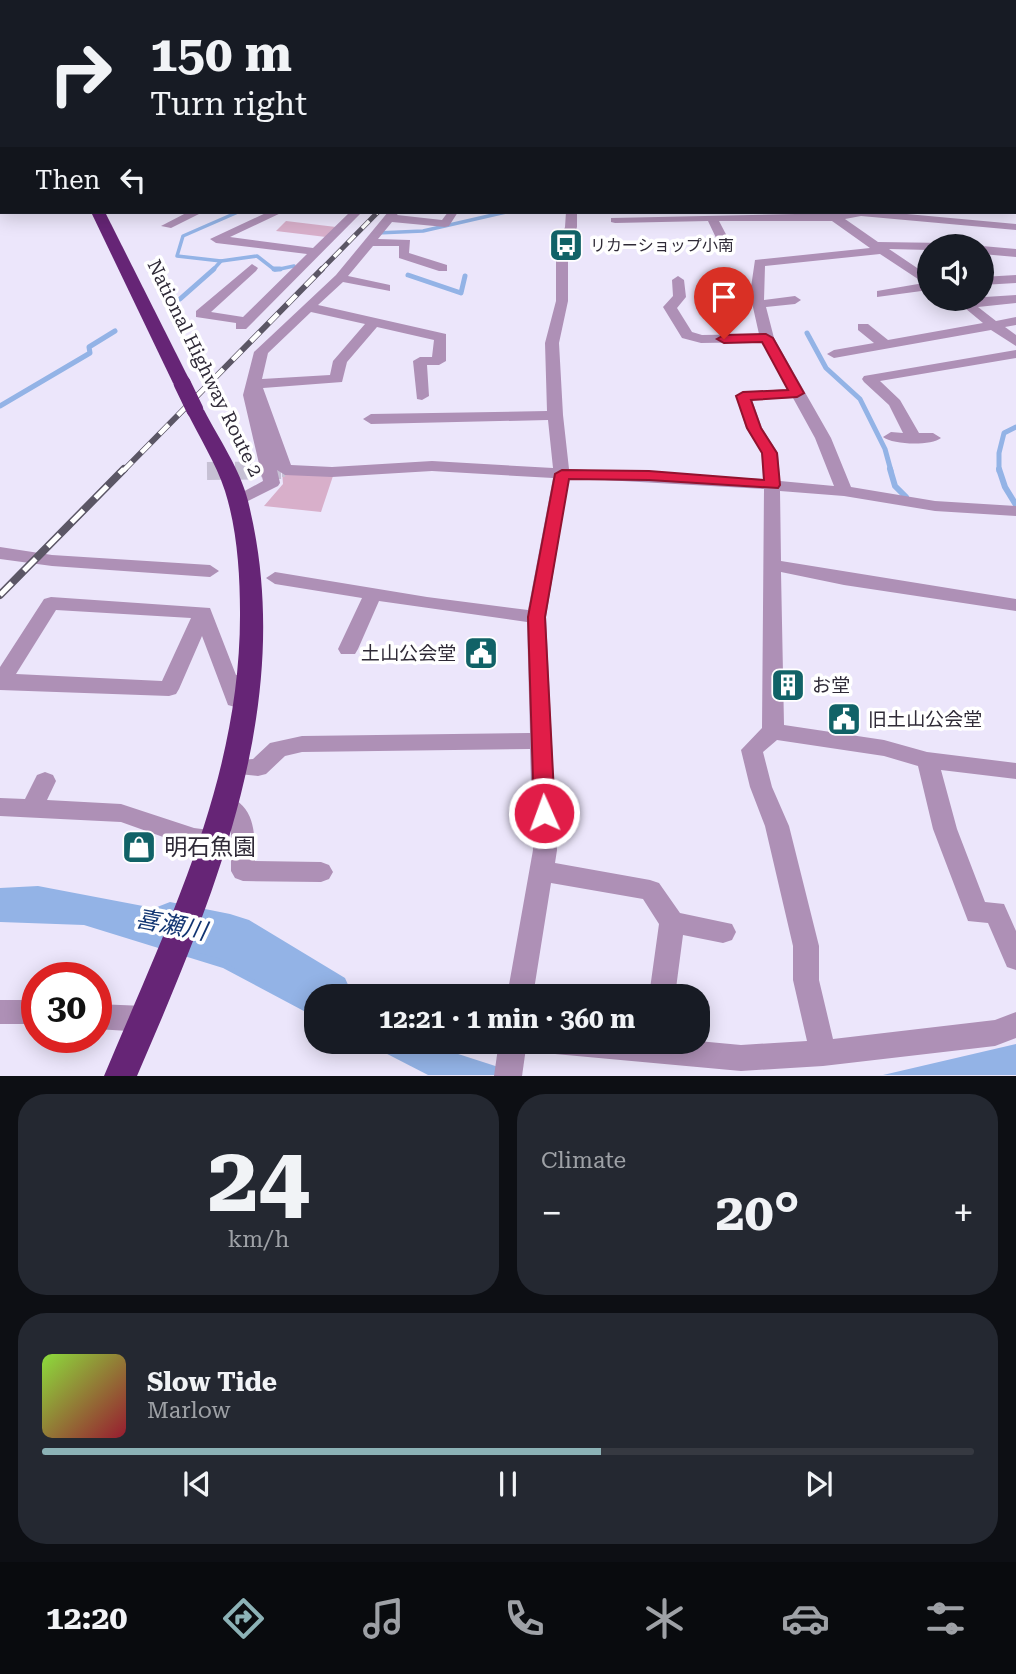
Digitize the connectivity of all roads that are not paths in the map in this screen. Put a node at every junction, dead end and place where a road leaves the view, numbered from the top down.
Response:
1 (99, 214) edge
2 (193, 214) edge
3 (272, 214) edge
4 (354, 214) edge
5 (452, 214) edge
6 (572, 214) edge
7 (392, 215) edge
8 (771, 215) edge
9 (944, 216) edge
10 (712, 218) junction
11 (835, 218) junction
12 (615, 220) dead end
13 (167, 226) dead end
14 (1009, 228) edge
15 (783, 231) dead end
16 (706, 234) dead end
17 (370, 242) junction
18 (877, 247) junction
19 (917, 247) edge
20 (994, 251) edge
21 (316, 252) junction
22 (1016, 253) edge
23 (443, 268) dead end
24 (242, 272) dead end
25 (917, 275) edge
26 (340, 278) junction
27 (1016, 279) edge
28 (994, 280) edge
29 (917, 287) edge
30 (386, 288) dead end
31 (662, 290) dead end
32 (882, 294) dead end
33 (1016, 299) edge
34 (795, 300) dead end
35 (994, 300) edge
36 (760, 304) junction
37 (308, 307) junction
38 (976, 311) edge
39 (1016, 321) edge
40 (374, 322) junction
41 (679, 322) junction
42 (993, 323) junction
43 (662, 324) dead end
44 (863, 327) dead end
45 (766, 338) junction
46 (1016, 342) edge
47 (886, 345) junction
48 (834, 354) dead end
49 (1016, 354) edge
50 (254, 384) junction
51 (797, 393) junction
52 (555, 415) junction
53 (371, 419) dead end
54 (431, 419) junction
55 (891, 437) dead end
56 (913, 438) junction
57 (933, 438) dead end
58 (562, 474) junction
59 (772, 485) junction
60 (844, 491) junction
61 (238, 499) junction
62 (1016, 511) edge
63 (0, 552) edge
64 (773, 565) junction
65 (210, 571) dead end
66 (275, 578) dead end
67 (373, 594) junction
68 (253, 606) junction
69 (1016, 606) edge
70 (203, 612) junction
71 (537, 617) junction
72 (348, 649) dead end
73 (1, 682) edge
74 (773, 731) junction
75 (541, 741) junction
76 (926, 760) junction
77 (237, 767) junction
78 (1016, 771) edge
79 (45, 781) dead end
80 (227, 805) junction
81 (0, 807) edge
82 (32, 809) junction
83 (216, 839) junction
84 (541, 871) junction
85 (321, 872) dead end
86 (672, 922) junction
87 (723, 932) dead end
88 (1016, 959) edge
89 (522, 984) edge
90 (664, 984) edge
91 (0, 1012) edge
92 (21, 1012) edge
93 (112, 1017) edge
94 (145, 1019) junction
95 (1016, 1025) edge
96 (823, 1053) junction
97 (511, 1054) edge
98 (710, 1054) edge
99 (120, 1076) edge
100 (508, 1076) edge

1 - 61 highway, National Highway Route 2, bridge
2 - 13 street
3 - 21 street
4 - 21 street
5 - 7 street
6 - 52 street
7 - 17 street
8 - 10 street
8 - 11 street
8 - 15 street
9 - 11 street
9 - 14 street
10 - 12 street
10 - 16 street
11 - 18 street
17 - 23 street
17 - 26 street
18 - 19 street
18 - 25 street
18 - 36 street
20 - 22 street
21 - 24 street
26 - 30 street
26 - 37 street
27 - 28 street
29 - 32 street
31 - 41 street
33 - 35 street
34 - 36 street
36 - 45 street
37 - 40 street
37 - 50 street
38 - 42 street
39 - 42 street
40 - 50 street
40 - 54 street
41 - 43 street
41 - 45 street
42 - 46 street
42 - 47 street
44 - 47 street
45 - 51 street
47 - 48 street
49 - 56 street
50 - 58 street
50 - 61 street
51 - 59 street
51 - 60 street
52 - 54 street
52 - 58 street
53 - 54 street
55 - 56 street
56 - 57 street
58 - 59 street
58 - 71 street
59 - 60 street
59 - 64 street
60 - 62 street
61 - 68 highway, National Highway Route 2
63 - 65 street
64 - 69 street
64 - 74 street
66 - 67 street
67 - 71 street
67 - 72 street
68 - 70 street
68 - 77 highway, National Highway Route 2
70 - 73 street
70 - 73 street
71 - 75 street
74 - 76 street
74 - 96 street
75 - 77 street
75 - 84 street
76 - 78 street
76 - 88 street
77 - 80 highway, National Highway Route 2
79 - 82 street
80 - 83 highway, National Highway Route 2
80 - 85 street
81 - 82 street
82 - 83 street
83 - 94 highway, National Highway Route 2
84 - 86 street
84 - 89 street
86 - 87 street
86 - 90 street
91 - 92 street
93 - 94 street
94 - 99 highway, National Highway Route 2
95 - 96 street
96 - 98 street
97 - 100 street

